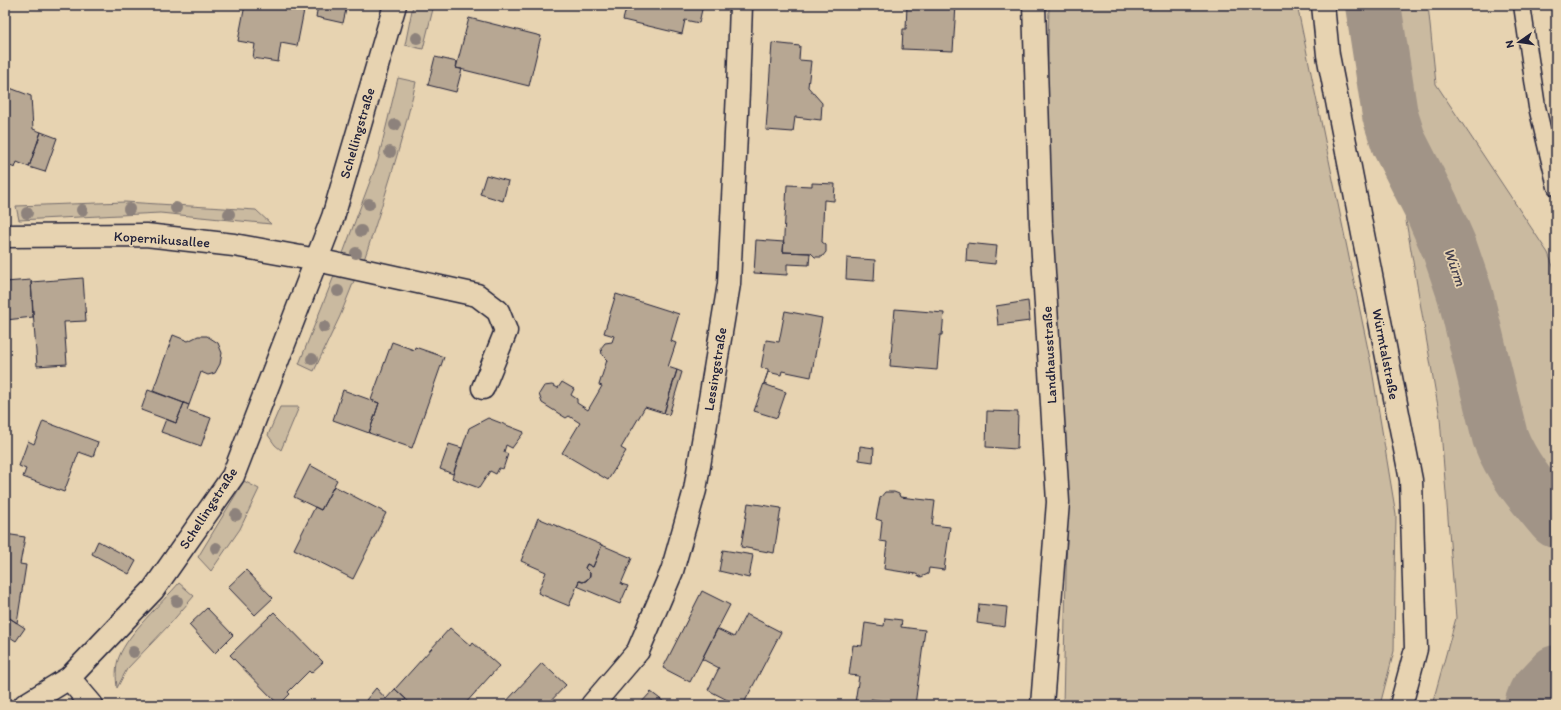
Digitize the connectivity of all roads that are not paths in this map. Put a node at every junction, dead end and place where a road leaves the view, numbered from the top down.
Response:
1 (395, 5) edge
2 (741, 5) edge
3 (1034, 5) edge
4 (1323, 5) edge
5 (1522, 5) edge
6 (1556, 187) edge
7 (5, 236) edge
8 (317, 260) junction
9 (483, 388) dead end
10 (69, 678) junction
11 (25, 705) edge
12 (92, 705) edge
13 (592, 705) edge
14 (1042, 705) edge
15 (1401, 705) edge

1 - 8 street, Schellingstraße
2 - 13 street, Lessingstraße
3 - 14 street, Landhausstraße
4 - 15 street, Würmtalstraße
5 - 6 lane
7 - 8 street, Kopernikusallee
8 - 9 street
8 - 10 street, Schellingstraße
10 - 11 street, Schellingstraße
10 - 12 street

